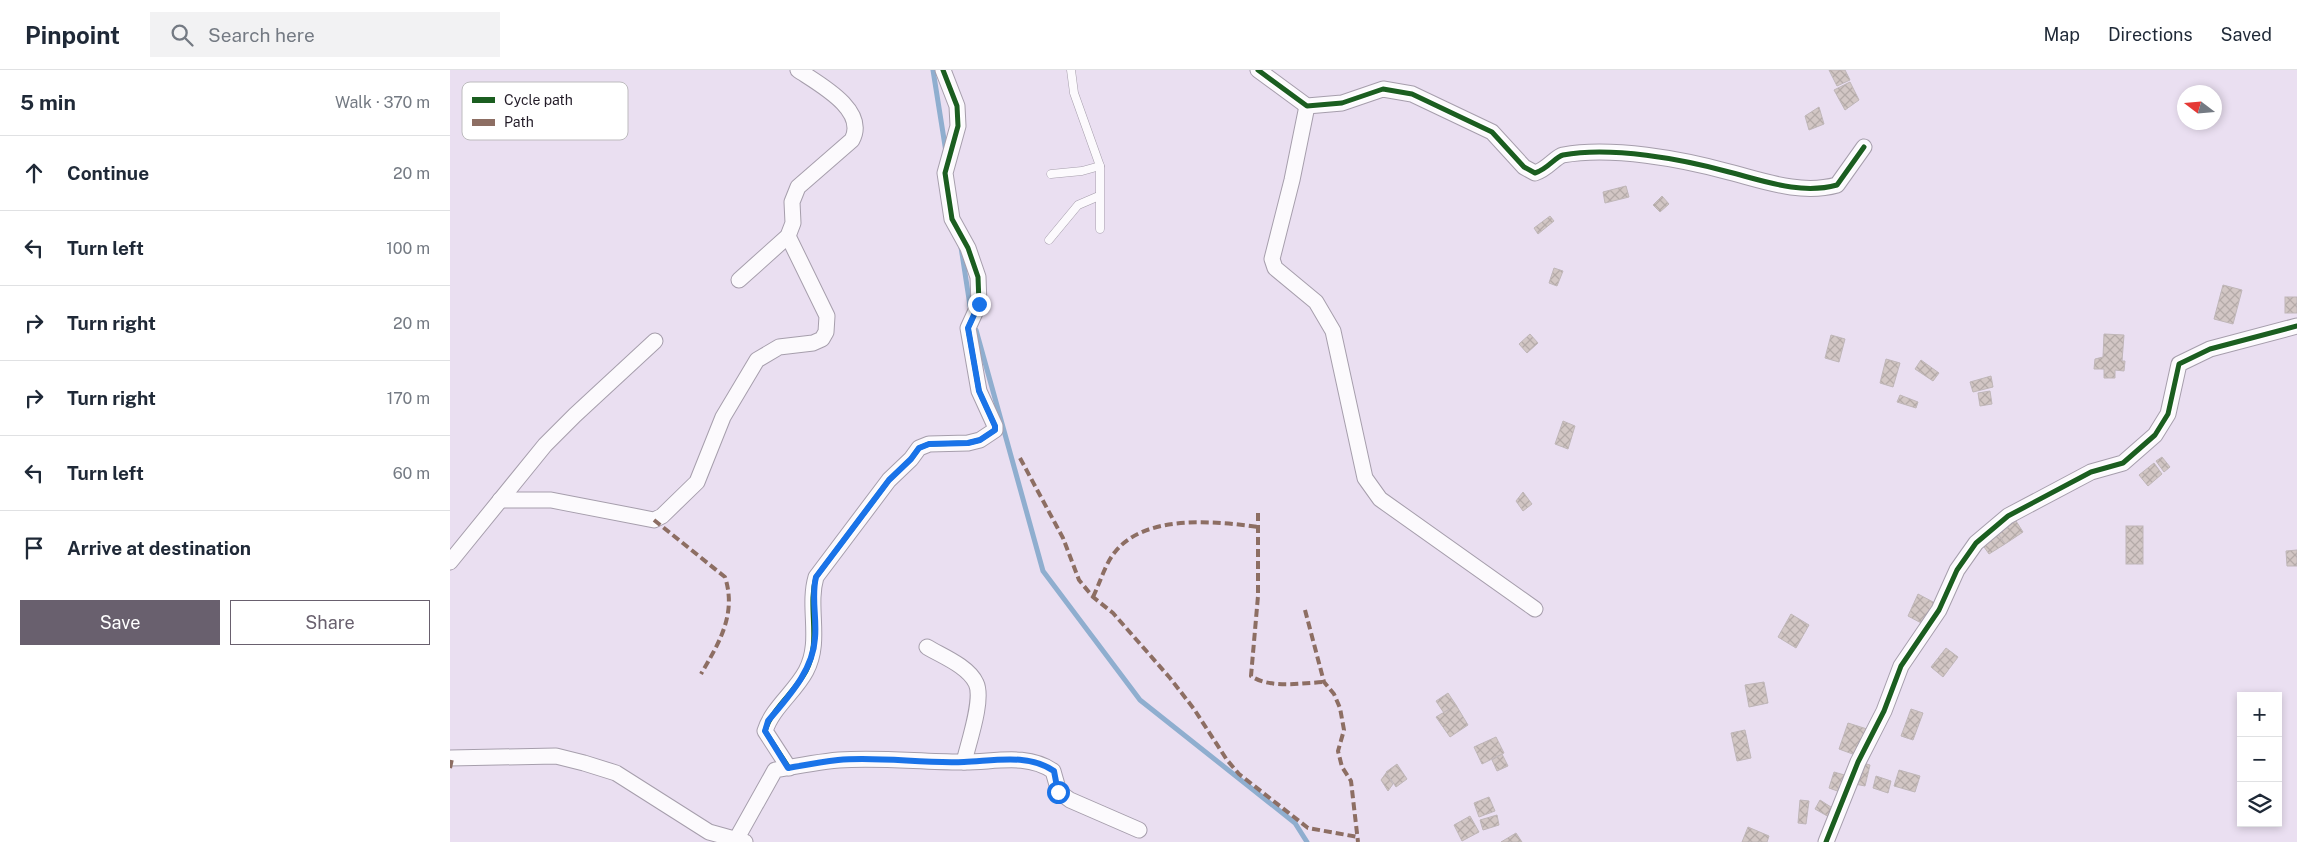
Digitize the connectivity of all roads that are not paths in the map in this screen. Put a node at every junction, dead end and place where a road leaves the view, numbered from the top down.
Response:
1 (798, 70) edge
2 (943, 70) edge
3 (1071, 70) edge
4 (1258, 70) edge
5 (1307, 106) junction
6 (1864, 147) dead end
7 (1100, 166) junction
8 (1051, 174) dead end
9 (1099, 196) junction
10 (1100, 229) dead end
11 (788, 236) junction
12 (1049, 240) dead end
13 (739, 280) dead end
14 (2297, 326) edge
15 (655, 341) dead end
16 (500, 500) junction
17 (450, 562) edge
18 (1535, 609) dead end
19 (927, 647) dead end
20 (450, 758) edge
21 (964, 762) junction
22 (788, 768) junction
23 (1139, 830) dead end
24 (706, 837) edge
25 (741, 840) edge
26 (1826, 842) edge

1 - 11 street
2 - 22 street
3 - 7 lane
4 - 5 street
5 - 6 street
5 - 18 street
7 - 8 lane
7 - 9 lane
9 - 10 lane
9 - 12 lane
11 - 13 street
11 - 16 street
14 - 26 street
15 - 16 street
16 - 17 street
19 - 21 street
20 - 24 street
21 - 22 street
21 - 23 street
22 - 25 street
24 - 25 street

